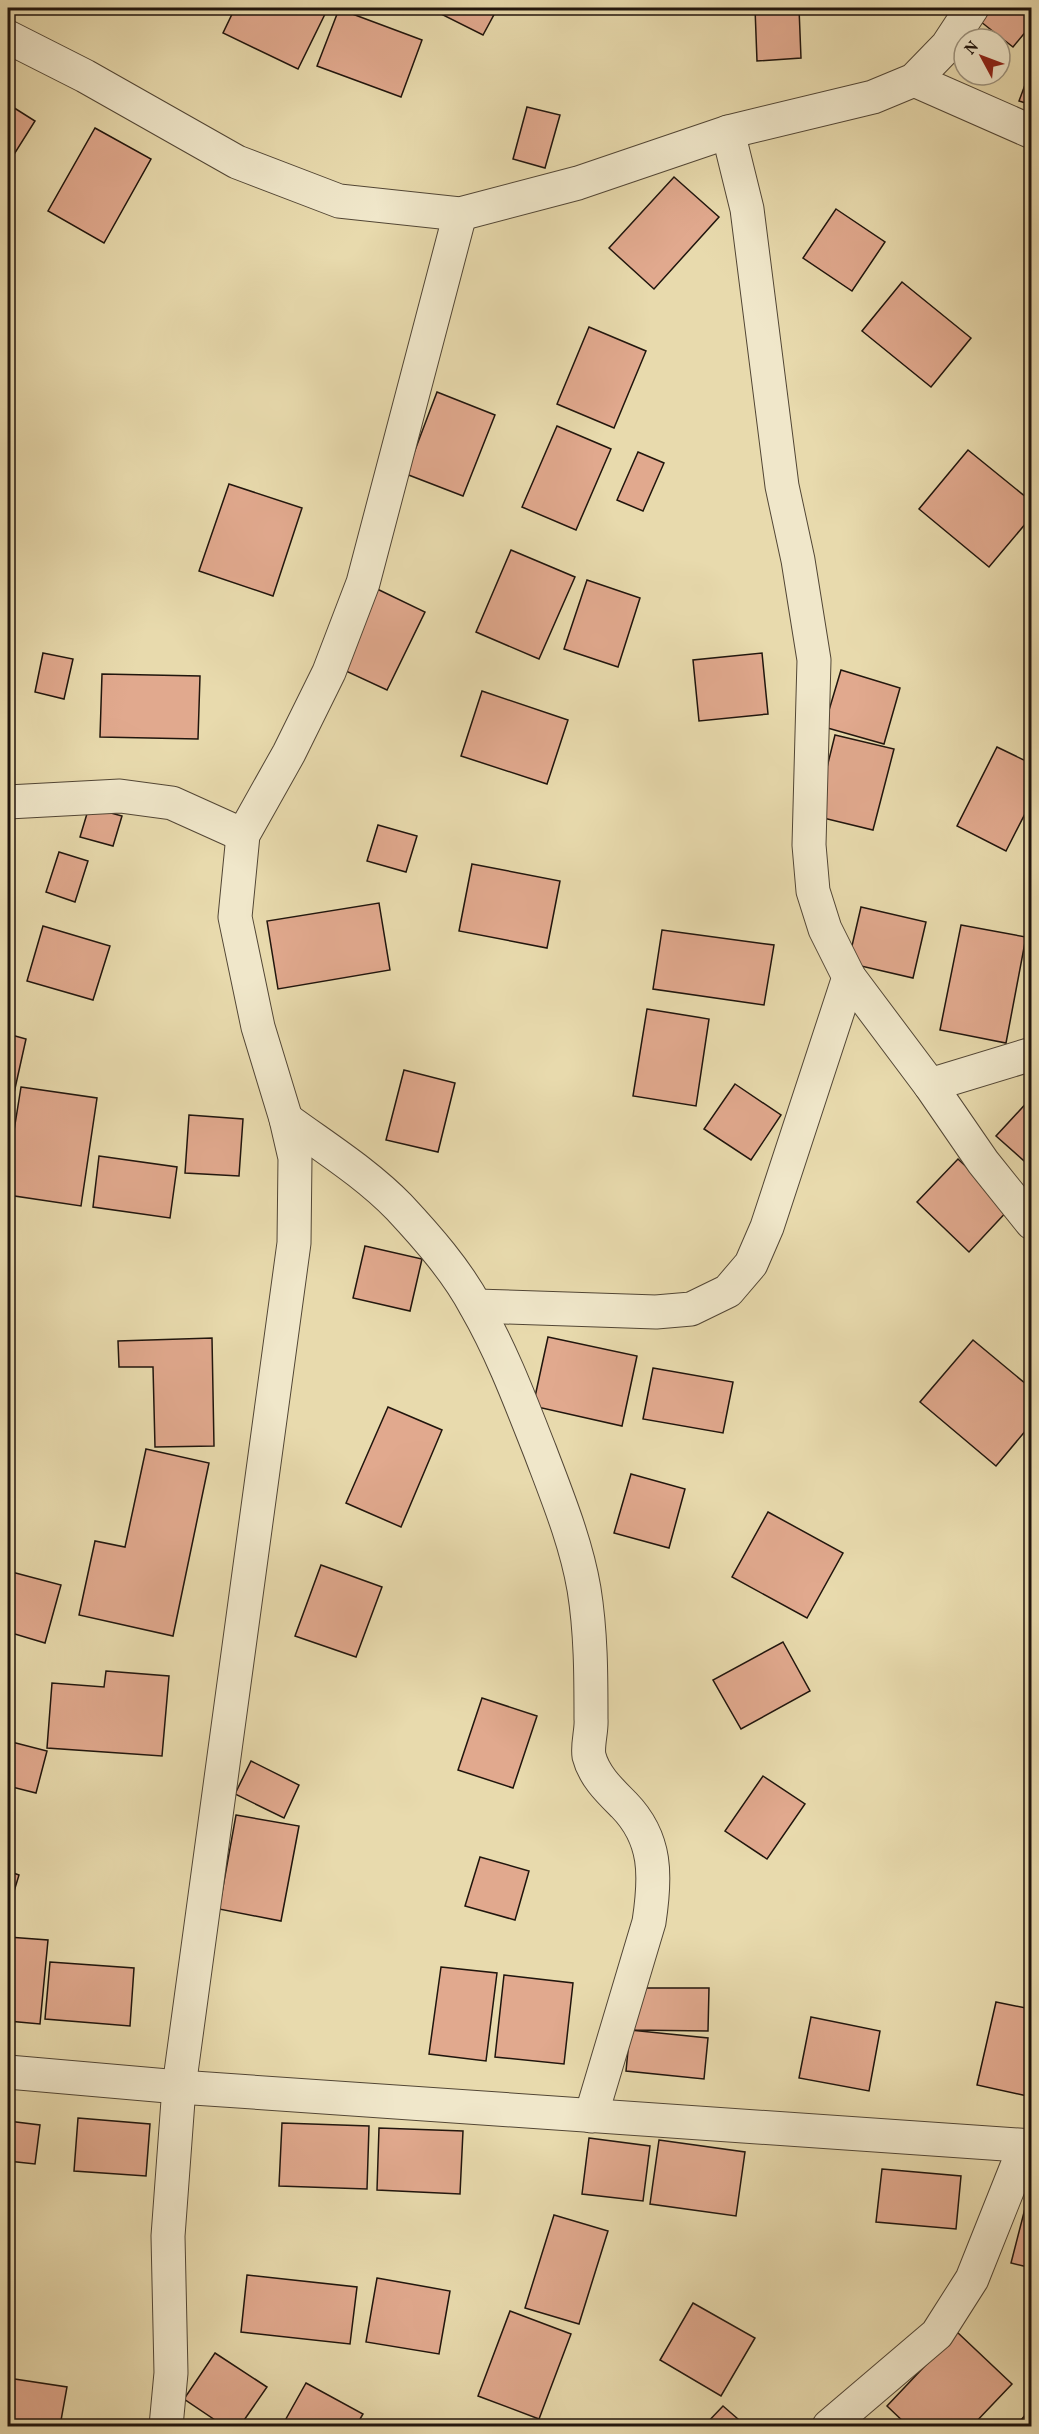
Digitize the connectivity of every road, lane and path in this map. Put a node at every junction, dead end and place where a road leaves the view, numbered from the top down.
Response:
1 (972, 8) edge
2 (8, 37) edge
3 (914, 80) junction
4 (728, 132) junction
5 (1032, 132) edge
6 (460, 214) junction
7 (8, 802) edge
8 (243, 835) junction
9 (849, 977) junction
10 (1032, 1054) edge
11 (930, 1085) junction
12 (286, 1119) junction
13 (1032, 1223) edge
14 (476, 1306) junction
15 (8, 2072) edge
16 (179, 2087) junction
17 (591, 2116) junction
18 (1028, 2146) edge
19 (166, 2427) edge
20 (829, 2427) edge

1 - 3 street
2 - 6 street
3 - 4 street
3 - 5 street
4 - 6 street
4 - 9 street
6 - 8 street
7 - 8 street
8 - 12 street
9 - 11 street
9 - 14 street
10 - 11 street
11 - 13 street
12 - 14 street
12 - 16 street
14 - 17 street
15 - 16 street
16 - 17 street
16 - 19 street
17 - 18 street
18 - 20 street

